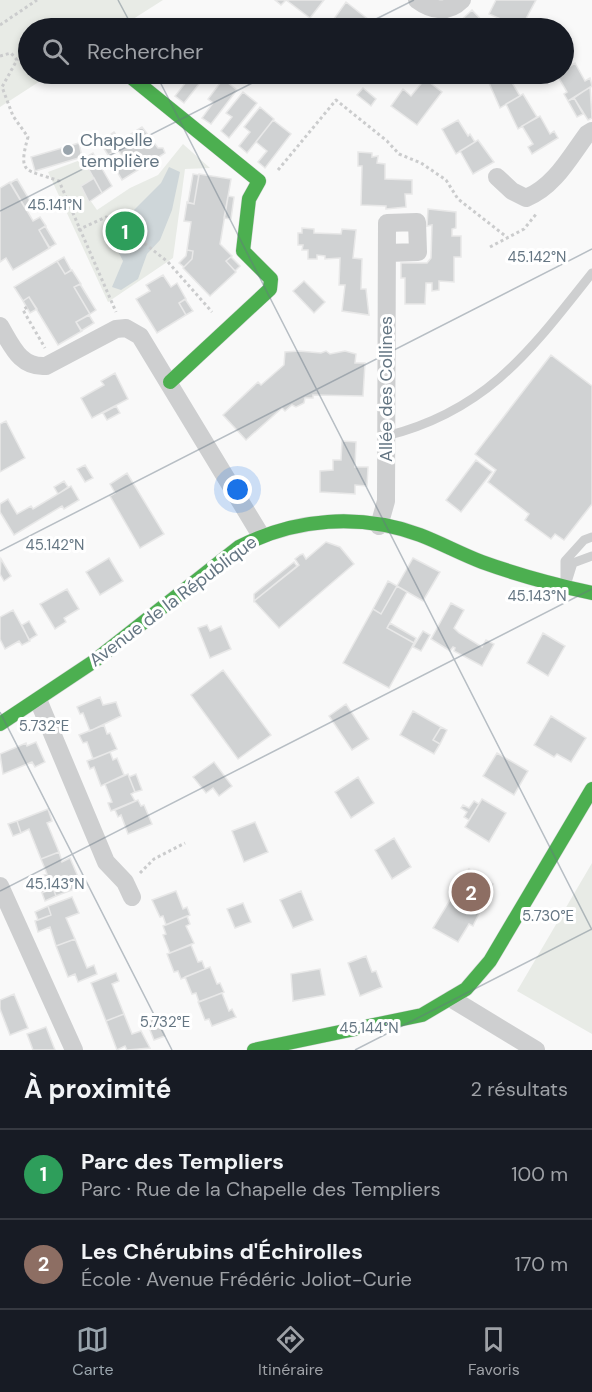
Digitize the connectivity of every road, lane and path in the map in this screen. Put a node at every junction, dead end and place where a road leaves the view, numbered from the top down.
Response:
1 (37, 0) edge
2 (417, 0) edge
3 (462, 0) edge
4 (0, 25) edge
5 (0, 56) edge
6 (139, 84) edge
7 (592, 131) edge
8 (496, 177) dead end
9 (259, 181) junction
10 (535, 194) junction
11 (78, 230) junction
12 (508, 238) junction
13 (490, 247) dead end
14 (387, 253) dead end
15 (592, 273) edge
16 (27, 307) dead end
17 (0, 326) edge
18 (228, 327) junction
19 (126, 328) junction
20 (54, 362) junction
21 (170, 382) junction
22 (386, 435) junction
23 (380, 526) junction
24 (260, 534) junction
25 (589, 540) edge
26 (592, 556) edge
27 (566, 587) junction
28 (592, 593) edge
29 (39, 702) junction
30 (0, 724) edge
31 (592, 789) edge
32 (185, 843) dead end
33 (0, 886) edge
34 (128, 890) joint
35 (452, 999) junction
36 (74, 1050) edge
37 (254, 1050) edge
38 (536, 1050) edge

1 - 4 path
2 - 3 street
5 - 11 path
6 - 9 street
7 - 10 street
8 - 10 street
9 - 12 path
9 - 18 street
10 - 12 path
11 - 18 path
11 - 19 path
12 - 13 path
14 - 22 street, Allée des Collines
15 - 22 lane
16 - 20 path
17 - 20 street
18 - 21 street
19 - 20 street
19 - 21 street
21 - 24 street
22 - 23 street, Allée des Collines
23 - 24 street, Avenue de la République
23 - 27 street, Avenue de la République
24 - 29 street, Avenue de la République
25 - 27 lane
26 - 27 lane
27 - 28 street, Avenue de la République
29 - 30 street, Avenue de la République
29 - 34 street
31 - 35 street
32 - 34 path
33 - 36 street
35 - 37 street
35 - 38 street

